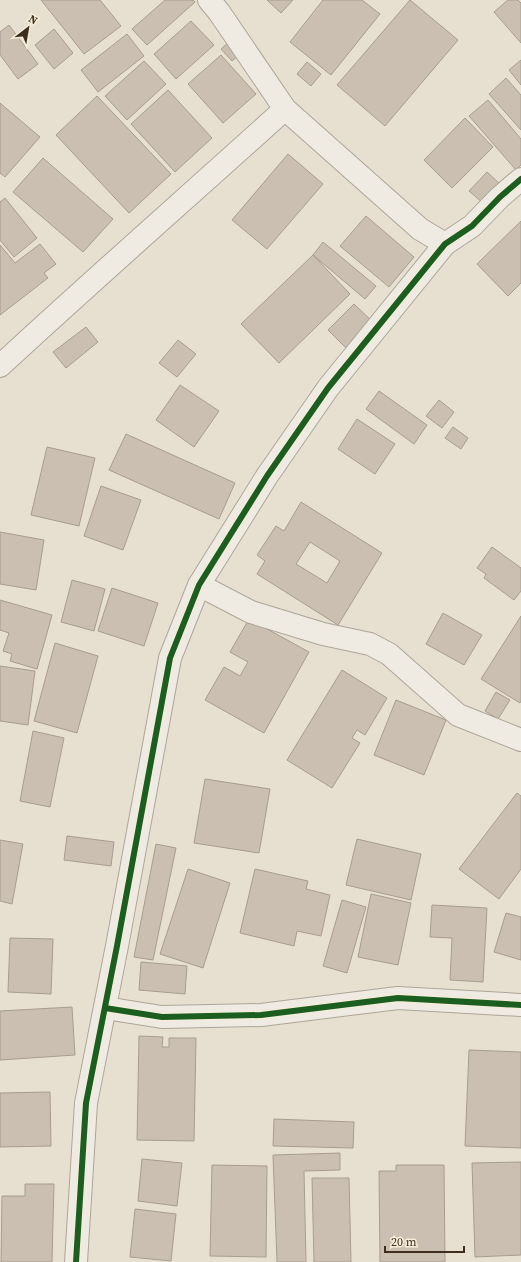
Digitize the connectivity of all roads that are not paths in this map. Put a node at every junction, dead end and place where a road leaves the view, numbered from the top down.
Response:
1 (209, 0) edge
2 (285, 109) junction
3 (521, 180) edge
4 (445, 244) junction
5 (0, 366) edge
6 (199, 585) junction
7 (521, 740) edge
8 (521, 1005) edge
9 (105, 1008) junction
10 (76, 1262) edge

1 - 2 street
2 - 4 street
2 - 5 street
3 - 4 street
4 - 6 street
6 - 7 street
6 - 9 street
8 - 9 street
9 - 10 street

